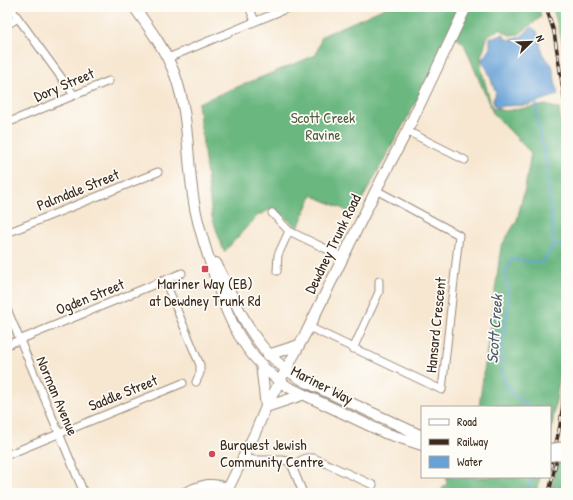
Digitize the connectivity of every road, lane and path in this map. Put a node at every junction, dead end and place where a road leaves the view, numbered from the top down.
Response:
1 (10, 7) edge
2 (134, 7) edge
3 (249, 7) edge
4 (290, 7) edge
5 (466, 7) edge
6 (18, 18) junction
7 (255, 21) junction
8 (7, 25) edge
9 (168, 58) junction
10 (109, 81) dead end
11 (74, 95) junction
12 (7, 123) edge
13 (407, 131) junction
14 (465, 160) dead end
15 (158, 172) dead end
16 (376, 190) junction
17 (272, 213) dead end
18 (200, 231) junction
19 (289, 231) junction
20 (7, 233) edge
21 (342, 257) junction
22 (277, 271) dead end
23 (182, 273) dead end
24 (165, 281) junction
25 (379, 281) dead end
26 (7, 309) edge
27 (309, 327) junction
28 (20, 340) junction
29 (7, 345) edge
30 (299, 345) junction
31 (353, 349) junction
32 (268, 354) junction
33 (261, 364) junction
34 (286, 370) junction
35 (196, 382) dead end
36 (280, 382) junction
37 (183, 383) dead end
38 (302, 395) junction
39 (266, 407) junction
40 (59, 434) junction
41 (421, 436) edge
42 (421, 445) edge
43 (566, 447) edge
44 (551, 449) edge
45 (566, 454) edge
46 (7, 455) edge
47 (551, 456) edge
48 (244, 458) junction
49 (291, 465) junction
50 (373, 485) dead end
51 (228, 490) edge
52 (84, 493) edge
53 (183, 493) edge
54 (303, 493) edge

1 - 6 street
2 - 9 main road, Mariner Way
3 - 7 street
4 - 7 street
5 - 13 main road, Dewdney Trunk Road
6 - 8 street
6 - 11 street
7 - 9 street
9 - 18 main road, Mariner Way
10 - 11 street, Dory Street
11 - 12 street, Dory Street
13 - 14 street
13 - 16 main road, Dewdney Trunk Road
15 - 20 street, Palmdale Street
16 - 21 main road, Dewdney Trunk Road
16 - 31 street, Hansard Crescent
17 - 19 street
18 - 32 main road, Mariner Way
18 - 33 main road, Mariner Way
19 - 21 street
19 - 22 street
21 - 27 main road, Dewdney Trunk Road
23 - 24 street, Ogden Street
24 - 28 street, Ogden Street
24 - 35 street
25 - 31 street
26 - 28 street, Norman Avenue
27 - 30 main road, Dewdney Trunk Road
27 - 31 street, Hansard Crescent
28 - 29 street, Ogden Street
28 - 40 street, Norman Avenue
30 - 32 main road
30 - 34 main road, Dewdney Trunk Road
32 - 34 main road, Mariner Way
33 - 36 main road, Mariner Way
33 - 39 main road
34 - 36 main road, Dewdney Trunk Road
34 - 41 main road, Mariner Way
36 - 38 main road, Mariner Way
36 - 39 main road, Dewdney Trunk Road
37 - 40 street, Saddle Street
38 - 39 main road
38 - 42 main road, Mariner Way
39 - 48 main road, Dewdney Trunk Road
40 - 46 street, Saddle Street
40 - 52 street, Norman Avenue
43 - 44 main road, bridge
45 - 47 main road, bridge
48 - 49 street
48 - 51 main road, Dewdney Trunk Road
49 - 50 street
49 - 54 street
51 - 53 street

